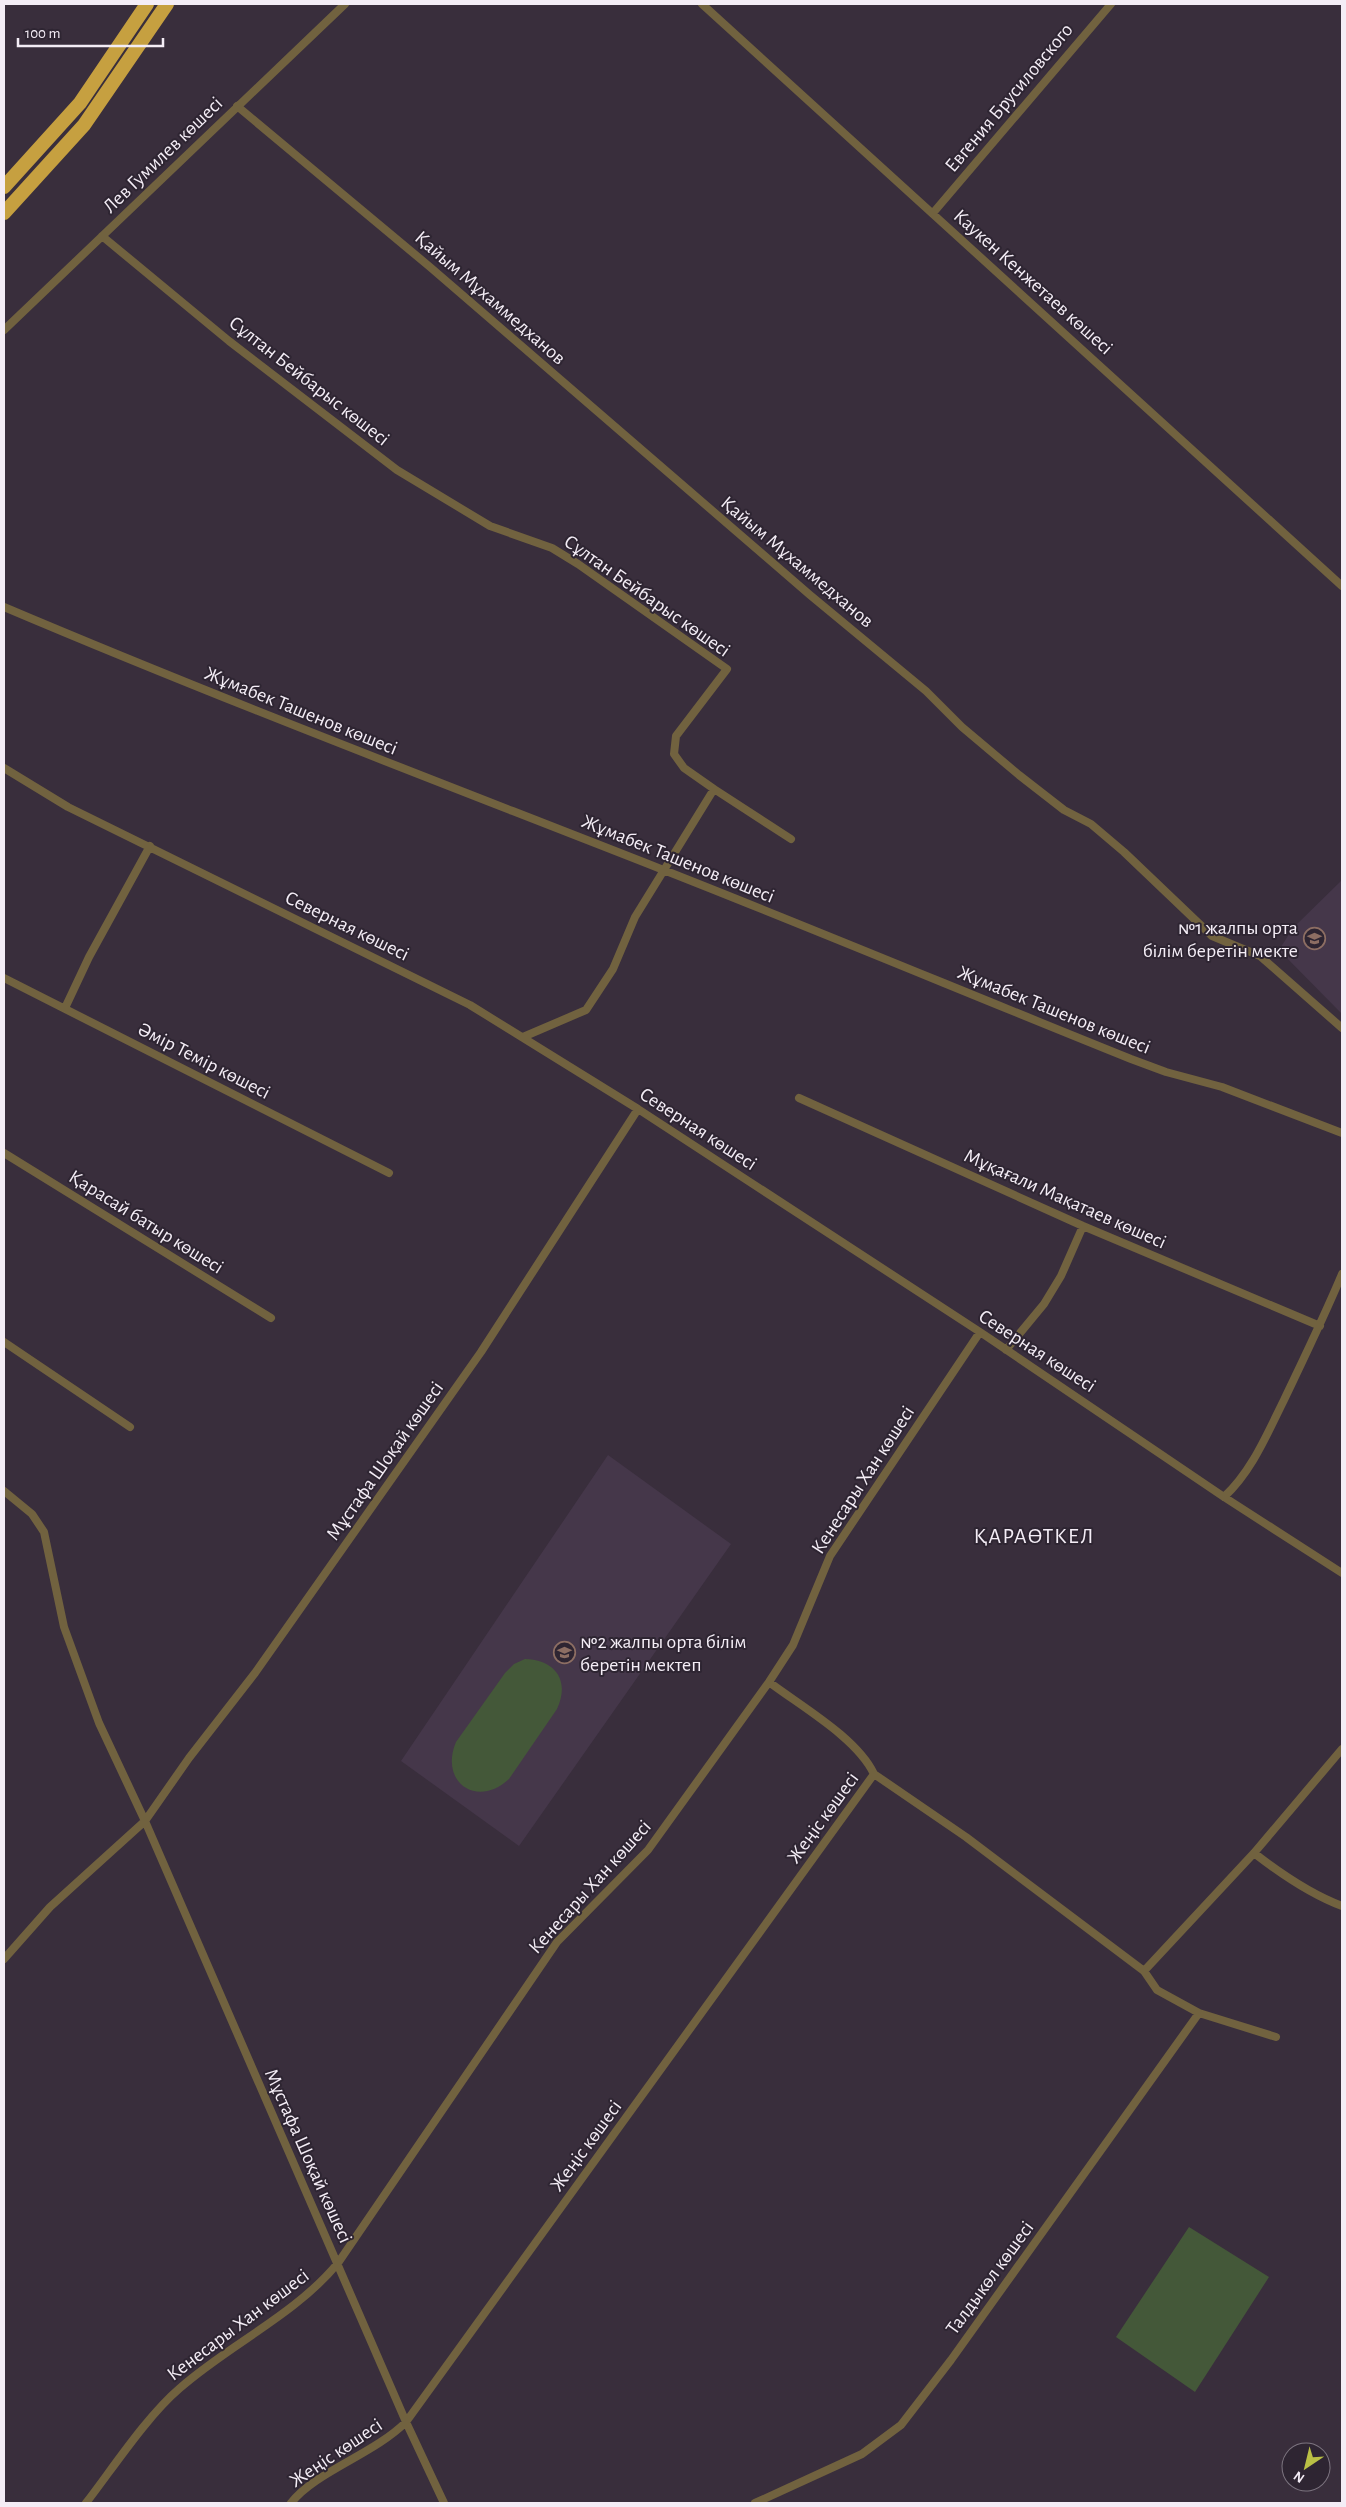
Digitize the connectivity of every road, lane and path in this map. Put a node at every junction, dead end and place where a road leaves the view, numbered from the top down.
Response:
1 (147, 4) edge
2 (167, 4) edge
3 (344, 4) edge
4 (702, 4) edge
5 (1111, 4) edge
6 (237, 106) junction
7 (4, 187) edge
8 (4, 213) edge
9 (933, 213) junction
10 (102, 236) junction
11 (4, 330) edge
12 (1342, 586) edge
13 (4, 607) edge
14 (4, 768) edge
15 (714, 789) junction
16 (791, 839) dead end
17 (150, 846) junction
18 (663, 870) junction
19 (4, 978) edge
20 (65, 1008) junction
21 (1342, 1028) edge
22 (523, 1037) junction
23 (799, 1098) dead end
24 (638, 1109) junction
25 (1342, 1133) edge
26 (4, 1153) edge
27 (389, 1173) dead end
28 (1083, 1226) junction
29 (1342, 1274) edge
30 (271, 1318) dead end
31 (1320, 1326) junction
32 (980, 1332) junction
33 (4, 1342) edge
34 (1006, 1350) junction
35 (130, 1428) dead end
36 (4, 1491) edge
37 (1224, 1497) junction
38 (1342, 1573) edge
39 (769, 1682) junction
40 (1342, 1749) edge
41 (874, 1774) junction
42 (145, 1821) junction
43 (1254, 1853) junction
44 (1342, 1906) edge
45 (4, 1959) edge
46 (1144, 1971) junction
47 (1199, 2013) junction
48 (1276, 2038) dead end
49 (338, 2263) junction
50 (406, 2422) junction
51 (86, 2503) edge
52 (291, 2503) edge
53 (444, 2503) edge
54 (755, 2503) edge

1 - 7 highway
2 - 8 highway
3 - 6 street, Лев Гумилев көшесі
4 - 9 street, Каукен Кенжетаев көшесі
5 - 9 street, Евгения Брусиловского
6 - 10 street, Лев Гумилев көшесі
6 - 21 street, Қайым Мұхаммедханов
9 - 12 street, Каукен Кенжетаев көшесі
10 - 11 street, Лев Гумилев көшесі
10 - 15 street, Сұлтан Бейбарыс көшесі
13 - 18 street, Жұмабек Ташенов көшесі
14 - 17 street, Северная көшесі
15 - 16 street
15 - 18 street
17 - 20 street
17 - 22 street, Северная көшесі
18 - 22 street
18 - 25 street, Жұмабек Ташенов көшесі
19 - 20 street, Әмір Темір көшесі
20 - 27 street, Әмір Темір көшесі
22 - 24 street, Северная көшесі
23 - 28 street, Мұқағали Мақатаев көшесі
24 - 32 street, Северная көшесі
24 - 42 street, Мұстафа Шоқай көшесі
26 - 30 street, Қарасай батыр көшесі
28 - 31 street, Мұқағали Мақатаев көшесі
28 - 34 street
29 - 31 street
31 - 37 street
32 - 34 street, Северная көшесі
32 - 39 street, Кенесары Хан көшесі
33 - 35 street
34 - 37 street, Северная көшесі
36 - 42 street
37 - 38 street, Северная көшесі
39 - 41 street
39 - 49 street, Кенесары Хан көшесі
40 - 43 street
41 - 46 street
41 - 50 street, Жеңіс көшесі
42 - 45 street, Мұстафа Шоқай көшесі
42 - 49 street, Мұстафа Шоқай көшесі
43 - 44 street
43 - 46 street
46 - 47 street
47 - 48 street
47 - 54 street, Талдыкөл көшесі
49 - 50 street, Мұстафа Шоқай көшесі
49 - 51 street, Кенесары Хан көшесі
50 - 52 street, Жеңіс көшесі
50 - 53 street, Мұстафа Шоқай көшесі

